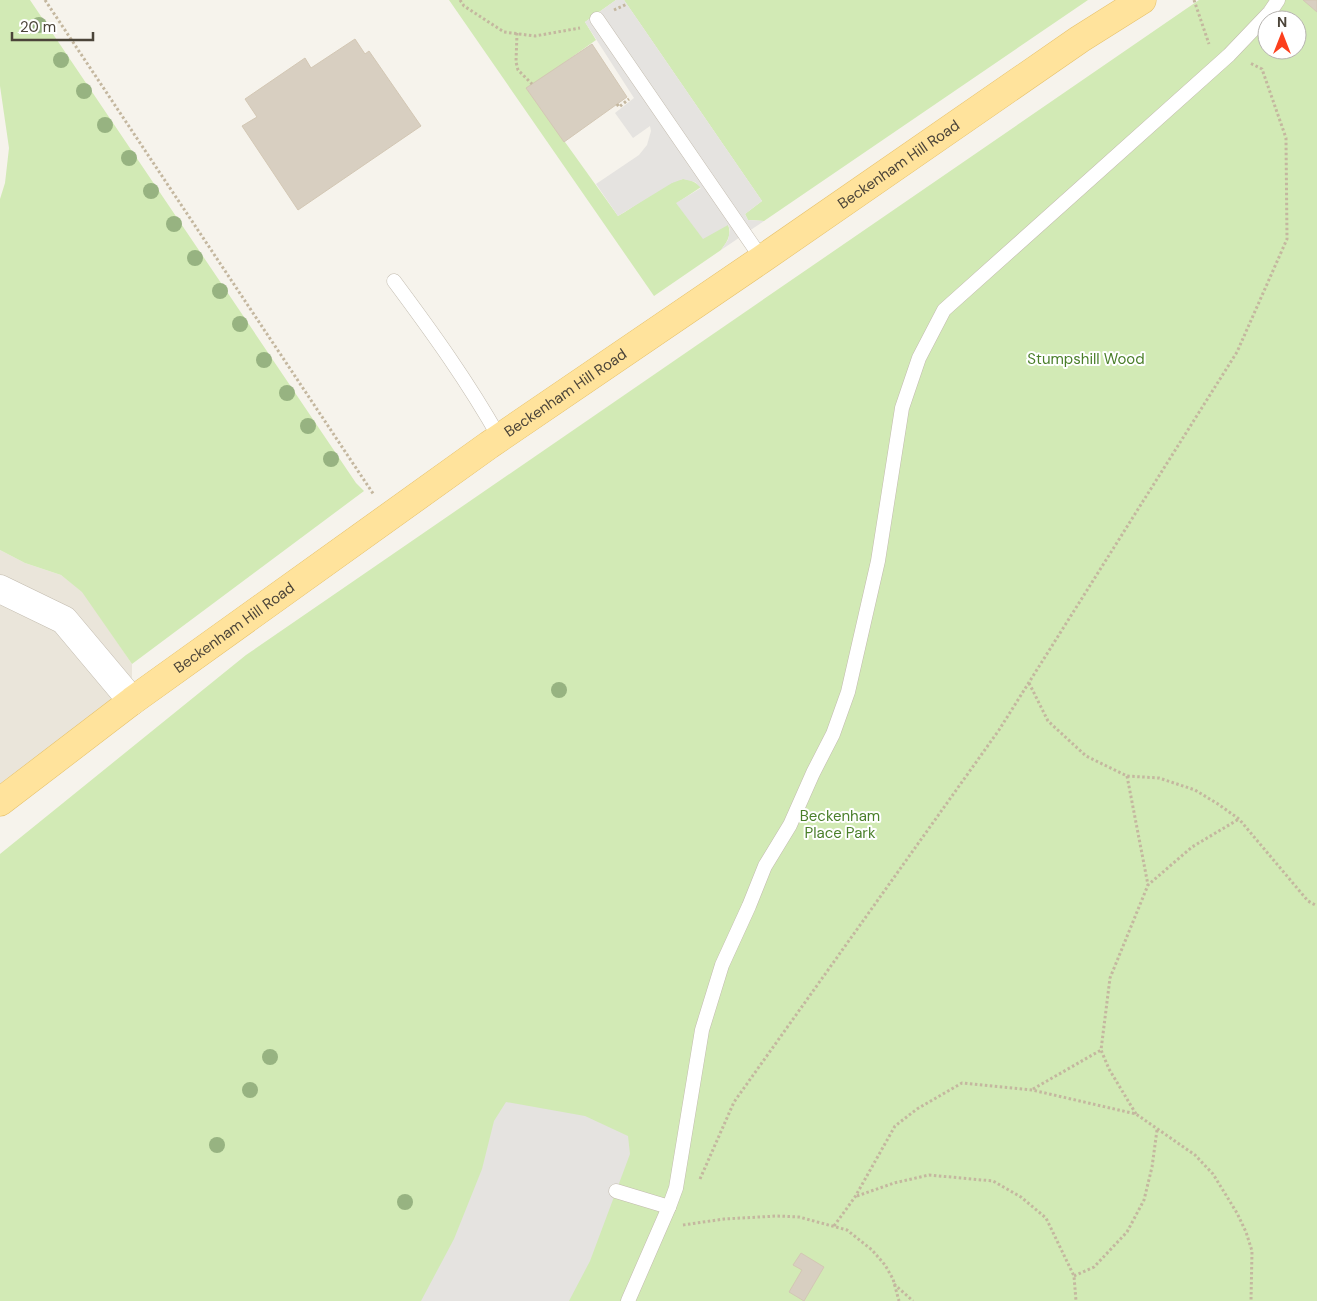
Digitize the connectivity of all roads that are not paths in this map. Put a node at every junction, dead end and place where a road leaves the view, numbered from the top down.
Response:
1 (1142, 0) edge
2 (1278, 0) edge
3 (597, 19) road end
4 (762, 259) junction
5 (394, 282) dead end
6 (499, 437) junction
7 (0, 589) edge
8 (132, 701) junction
9 (0, 802) edge
10 (616, 1191) dead end
11 (669, 1207) junction
12 (628, 1301) edge

1 - 4 main road, Beckenham Hill Road
2 - 11 lane
3 - 4 lane
4 - 6 main road, Beckenham Hill Road
5 - 6 lane
6 - 8 main road, Beckenham Hill Road
7 - 8 street
8 - 9 main road, Beckenham Hill Road
10 - 11 lane
11 - 12 lane

